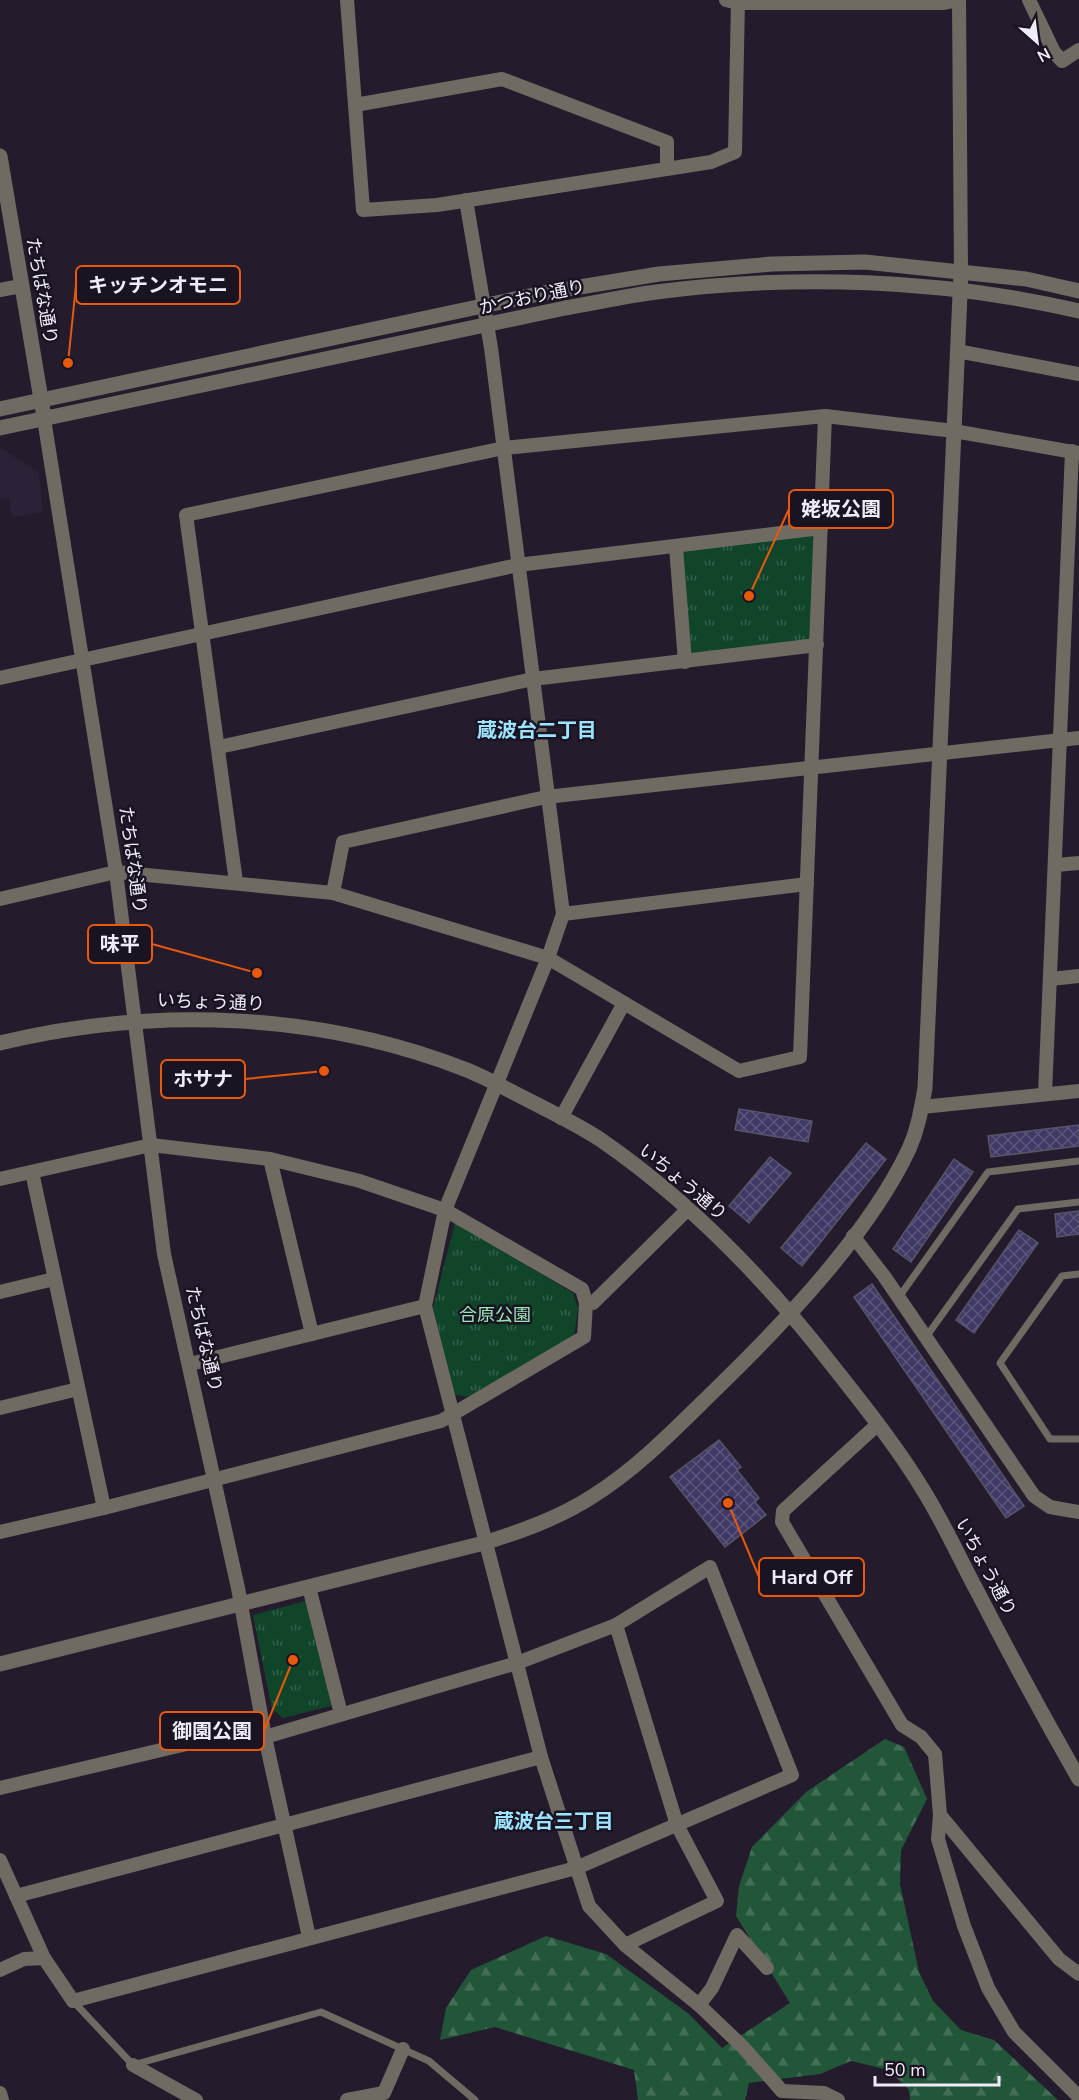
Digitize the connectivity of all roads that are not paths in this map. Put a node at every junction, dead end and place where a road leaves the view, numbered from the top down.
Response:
1 (347, 0) edge
2 (958, 0) edge
3 (1029, 0) edge
4 (734, 1) edge
5 (1079, 50) edge
6 (355, 105) junction
7 (0, 156) edge
8 (668, 168) junction
9 (466, 200) junction
10 (961, 272) junction
11 (21, 286) junction
12 (0, 290) edge
13 (960, 291) junction
14 (1079, 291) edge
15 (484, 306) junction
16 (1079, 311) edge
17 (488, 327) junction
18 (957, 351) junction
19 (1079, 374) edge
20 (41, 400) junction
21 (0, 409) edge
22 (825, 416) junction
23 (44, 419) junction
24 (0, 429) edge
25 (954, 431) junction
26 (504, 448) junction
27 (1075, 452) edge
28 (821, 528) junction
29 (676, 547) junction
30 (518, 565) junction
31 (1073, 595) edge
32 (203, 634) junction
33 (817, 645) junction
34 (82, 659) junction
35 (685, 663) junction
36 (0, 678) edge
37 (533, 679) junction
38 (1079, 738) edge
39 (1059, 740) junction
40 (219, 747) junction
41 (939, 754) junction
42 (812, 766) junction
43 (546, 797) junction
44 (1079, 863) edge
45 (1056, 865) junction
46 (116, 872) junction
47 (236, 882) junction
48 (807, 884) junction
49 (333, 893) junction
50 (1, 894) edge
51 (563, 914) junction
52 (548, 958) junction
53 (1079, 976) edge
54 (1051, 979) junction
55 (624, 1003) junction
56 (133, 1021) junction
57 (0, 1043) edge
58 (495, 1083) junction
59 (1079, 1091) edge
60 (1045, 1094) junction
61 (922, 1107) junction
62 (561, 1118) junction
63 (151, 1145) junction
64 (270, 1159) junction
65 (1079, 1161) edge
66 (32, 1172) junction
67 (0, 1179) edge
68 (1079, 1202) edge
69 (445, 1209) junction
70 (688, 1209) junction
71 (854, 1236) junction
72 (1079, 1274) edge
73 (54, 1279) junction
74 (0, 1292) edge
75 (899, 1297) junction
76 (586, 1303) junction
77 (425, 1306) junction
78 (791, 1312) junction
79 (312, 1334) junction
80 (926, 1337) junction
81 (190, 1364) junction
82 (78, 1389) junction
83 (0, 1408) edge
84 (452, 1416) junction
85 (878, 1424) junction
86 (1079, 1439) edge
87 (215, 1480) junction
88 (104, 1508) junction
89 (1079, 1512) edge
90 (0, 1532) edge
91 (484, 1543) junction
92 (309, 1587) junction
93 (241, 1603) junction
94 (616, 1625) junction
95 (517, 1663) junction
96 (0, 1664) edge
97 (342, 1713) junction
98 (264, 1732) junction
99 (541, 1757) junction
100 (1079, 1779) edge
101 (0, 1788) edge
102 (940, 1815) junction
103 (677, 1825) junction
104 (285, 1827) junction
105 (0, 1860) edge
106 (576, 1868) junction
107 (16, 1896) junction
108 (309, 1937) junction
109 (625, 1945) junction
110 (44, 1958) junction
111 (767, 1968) dead end
112 (0, 1970) edge
113 (1079, 1974) edge
114 (73, 2001) junction
115 (699, 2005) junction
116 (403, 2049) junction
117 (133, 2065) junction
118 (0, 2093) edge
119 (1079, 2097) edge
120 (2, 2100) edge
121 (196, 2100) edge
122 (346, 2100) edge
123 (475, 2100) edge
124 (838, 2100) edge

1 - 6 street
2 - 4 street
2 - 10 street
3 - 5 street
4 - 8 street
6 - 8 street
6 - 9 street
7 - 11 street, たちばな通り
8 - 9 street
9 - 15 street
10 - 13 street
10 - 14 street, かつおり通り
10 - 15 street, かつおり通り
11 - 12 street
11 - 20 street, たちばな通り
13 - 16 street, かつおり通り
13 - 17 street, かつおり通り
13 - 18 street
15 - 17 street
15 - 20 street, かつおり通り
17 - 23 street, かつおり通り
17 - 26 street
18 - 19 street
18 - 25 street
20 - 21 street, かつおり通り
20 - 23 street, たちばな通り
22 - 25 street
22 - 26 street
22 - 28 street
23 - 24 street, かつおり通り
23 - 34 street, たちばな通り
25 - 27 street
25 - 41 street
26 - 30 street
26 - 32 street
27 - 31 street
28 - 29 street
28 - 33 street
29 - 30 street
29 - 35 street
30 - 32 street
30 - 37 street
31 - 39 street
32 - 34 street
32 - 40 street
33 - 35 street
33 - 42 street
34 - 36 street
34 - 46 street, たちばな通り
35 - 37 street
37 - 40 street
37 - 43 street
38 - 39 street
39 - 41 street
39 - 45 street
40 - 47 street
41 - 42 street
41 - 61 street
42 - 43 street
42 - 48 street
43 - 49 street
43 - 51 street
44 - 45 street
45 - 54 street
46 - 47 street
46 - 50 street
46 - 56 street, たちばな通り
47 - 49 street
48 - 51 street
48 - 55 street
49 - 52 street
51 - 52 street
52 - 55 street
52 - 58 street
53 - 54 street
54 - 60 street
55 - 62 street
56 - 57 street, いちょう通り
56 - 58 street, いちょう通り
56 - 63 street, たちばな通り
58 - 62 street, いちょう通り
58 - 69 street
59 - 60 street
60 - 61 street
61 - 71 street
62 - 70 street, いちょう通り
63 - 64 street
63 - 66 street
63 - 81 street, たちばな通り
64 - 69 street
64 - 79 street
65 - 75 lane
66 - 67 street
66 - 73 street
68 - 80 lane
69 - 76 street
69 - 77 street
70 - 76 street
70 - 78 street, いちょう通り
71 - 75 street
71 - 78 street
72 - 86 lane
73 - 74 street
73 - 82 street
75 - 80 street
76 - 84 street
77 - 79 street
77 - 84 street
78 - 85 street, いちょう通り
78 - 91 street
79 - 81 street
80 - 89 street
81 - 87 street, たちばな通り
82 - 83 street
82 - 88 street
84 - 87 street
84 - 91 street
85 - 100 street, いちょう通り
85 - 102 street
87 - 88 street
87 - 93 street, たちばな通り
88 - 90 street
91 - 92 street
91 - 95 street
92 - 93 street
92 - 97 street
93 - 96 street
93 - 98 street, たちばな通り
94 - 95 street
94 - 103 street
94 - 103 street
95 - 97 street
95 - 99 street
97 - 98 street
98 - 101 street
98 - 104 street, たちばな通り
99 - 104 street
99 - 106 street
102 - 113 street
102 - 119 street
103 - 106 street
103 - 109 street
104 - 107 street
104 - 108 street, たちばな通り
105 - 107 street
106 - 108 street
106 - 109 street
107 - 110 street
108 - 114 street
109 - 115 street
110 - 112 street
110 - 114 street
111 - 115 street
114 - 117 lane
115 - 124 street
116 - 117 lane
116 - 122 street
116 - 123 lane
117 - 121 street
118 - 120 street

